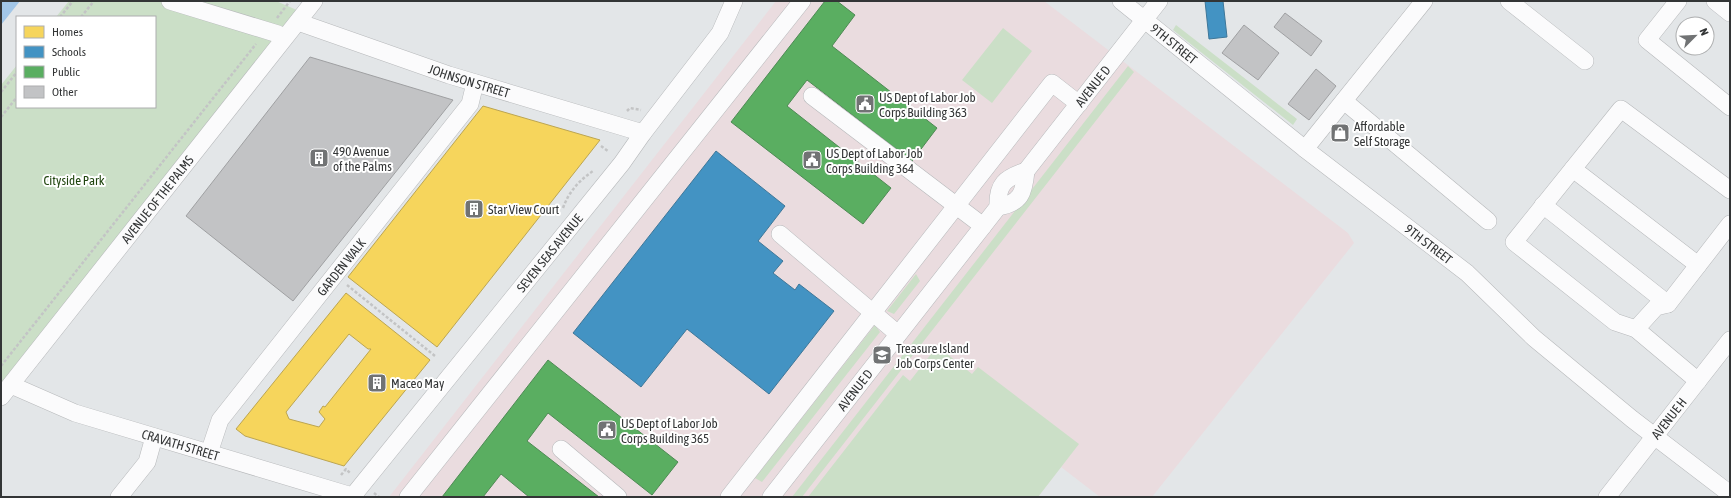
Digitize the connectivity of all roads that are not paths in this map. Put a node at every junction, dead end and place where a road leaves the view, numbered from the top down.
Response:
1 (170, 1) edge
2 (314, 1) edge
3 (734, 1) edge
4 (802, 1) edge
5 (1121, 1) edge
6 (1159, 1) edge
7 (1424, 1) edge
8 (1509, 1) edge
9 (1678, 1) edge
10 (1715, 1) edge
11 (1730, 13) edge
12 (1145, 19) junction
13 (298, 22) junction
14 (272, 32) road end
15 (1585, 61) dead end
16 (475, 83) junction
17 (812, 96) dead end
18 (1344, 101) junction
19 (1079, 104) junction
20 (1730, 106) edge
21 (643, 133) junction
22 (1305, 149) junction
23 (1573, 169) junction
24 (1730, 190) edge
25 (956, 206) junction
26 (1544, 206) junction
27 (1488, 221) dead end
28 (1730, 224) edge
29 (983, 226) junction
30 (780, 234) dead end
31 (1698, 265) junction
32 (1668, 304) junction
33 (873, 313) junction
34 (1636, 329) junction
35 (898, 334) junction
36 (1730, 340) edge
37 (1698, 381) junction
38 (6, 391) edge
39 (1655, 436) junction
40 (154, 437) junction
41 (561, 449) dead end
42 (209, 453) junction
43 (1730, 494) edge
44 (352, 496) edge
45 (119, 497) edge
46 (408, 497) edge
47 (618, 497) edge
48 (729, 497) edge
49 (772, 497) edge
50 (1607, 497) edge

1 - 14 street
2 - 13 street, AVENUE OF THE PALMS
3 - 21 street, SEVEN SEAS AVENUE
4 - 46 street
5 - 12 street, 9TH STREET
6 - 12 street, AVENUE D
7 - 18 street
8 - 15 street
9 - 20 street
10 - 11 street
12 - 19 street, AVENUE D
12 - 22 street, 9TH STREET
13 - 16 street, JOHNSON STREET
13 - 38 street, AVENUE OF THE PALMS
16 - 21 street, JOHNSON STREET
16 - 42 street, GARDEN WALK
17 - 25 street
18 - 22 street
18 - 27 street
19 - 25 street
19 - 29 street, AVENUE D
21 - 44 street, SEVEN SEAS AVENUE
22 - 39 street, 9TH STREET
23 - 24 street
23 - 26 street
23 - 31 street
25 - 29 street
25 - 33 street
26 - 32 street
26 - 34 street
28 - 31 street
29 - 35 street, AVENUE D
30 - 33 street
31 - 32 street
32 - 34 street
33 - 35 street
33 - 48 street
34 - 37 street
35 - 49 street, AVENUE D
36 - 37 street, AVENUE H
37 - 39 street, AVENUE H
38 - 40 street, CRAVATH STREET
39 - 43 street, 9TH STREET
39 - 50 street, AVENUE H
40 - 42 street, CRAVATH STREET
40 - 45 street
41 - 47 street
42 - 44 street, CRAVATH STREET

